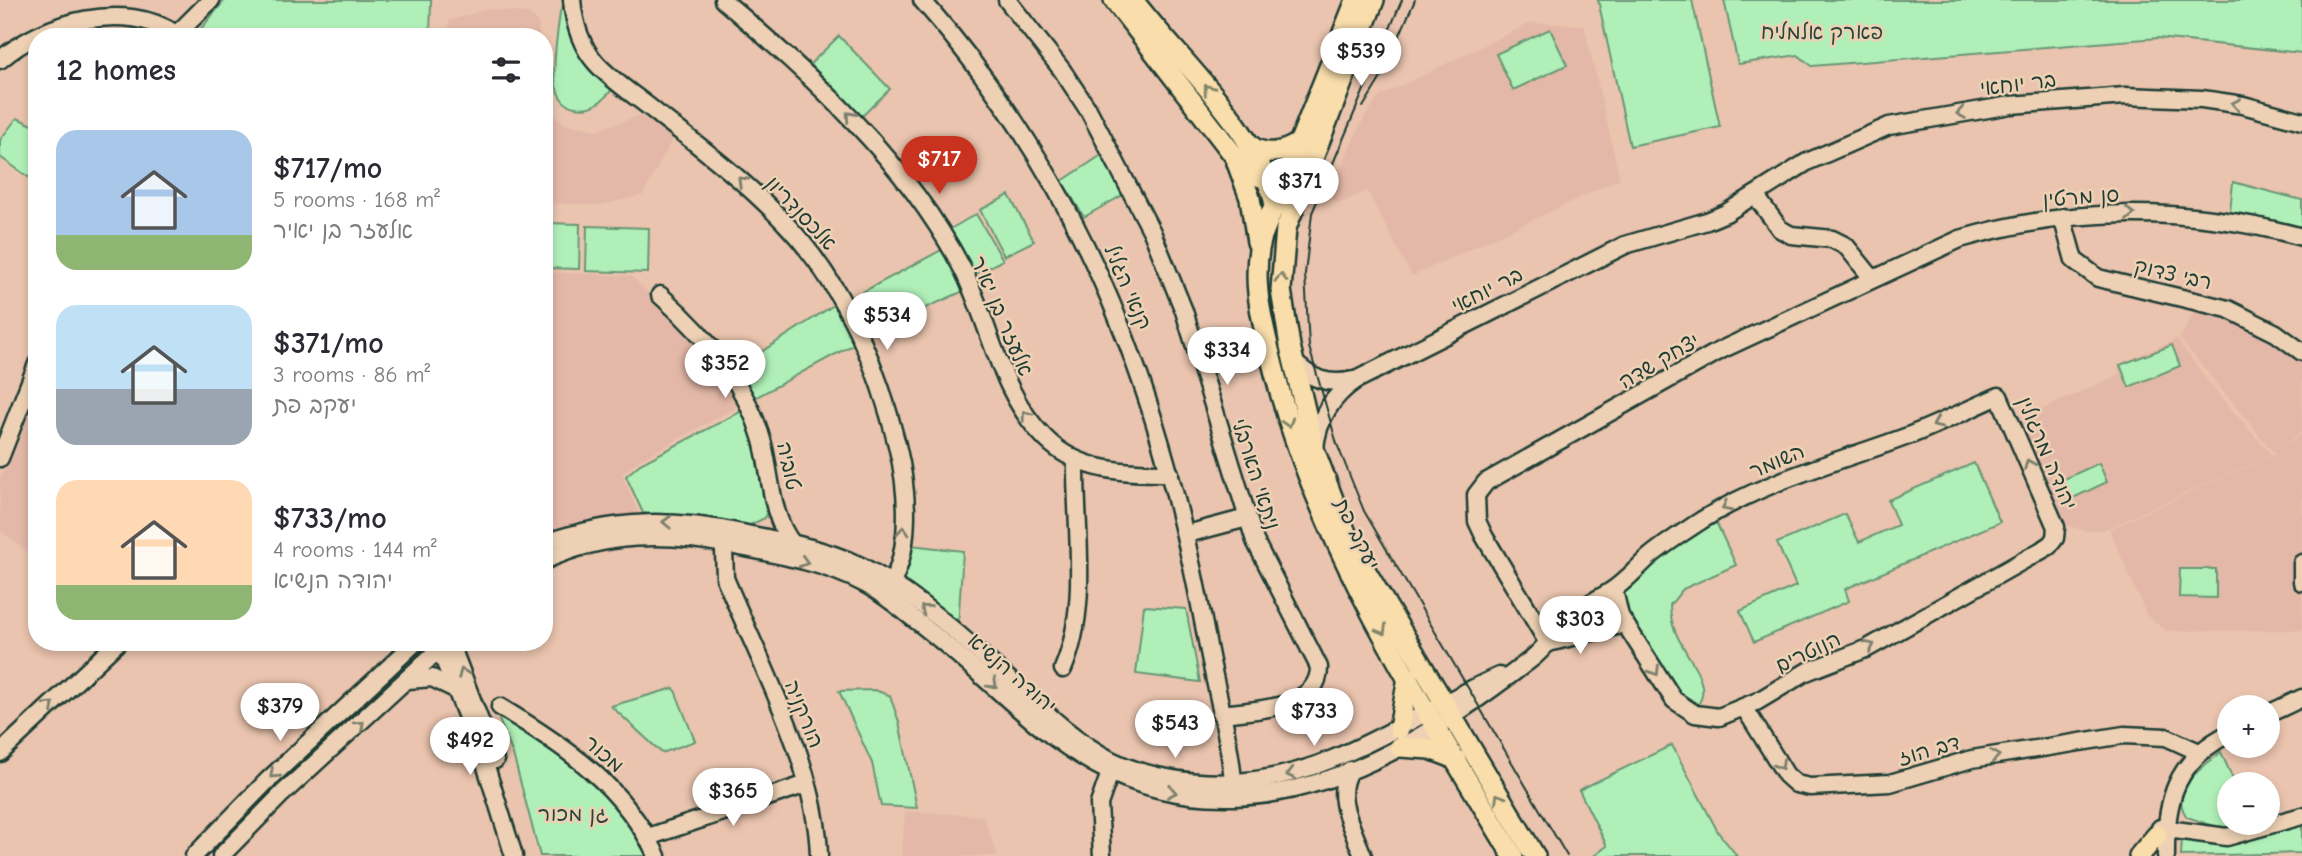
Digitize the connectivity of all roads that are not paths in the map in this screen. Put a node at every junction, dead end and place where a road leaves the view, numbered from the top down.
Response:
1 (211, 0) edge
2 (572, 0) edge
3 (723, 0) edge
4 (922, 0) edge
5 (1007, 0) edge
6 (1114, 0) edge
7 (1133, 0) edge
8 (1356, 0) edge
9 (1374, 0) edge
10 (121, 7) edge
11 (49, 28) edge
12 (169, 28) edge
13 (182, 28) edge
14 (28, 38) edge
15 (0, 60) edge
16 (2302, 121) edge
17 (1298, 144) junction
18 (1240, 148) junction
19 (1312, 161) junction
20 (1275, 180) junction
21 (1755, 195) junction
22 (1275, 201) junction
23 (2062, 217) junction
24 (2302, 237) edge
25 (1283, 243) junction
26 (1258, 253) junction
27 (1872, 278) junction
28 (660, 295) dead end
29 (2302, 352) edge
30 (1293, 361) junction
31 (1356, 380) junction
32 (28, 387) edge
33 (1999, 396) joint
34 (1315, 452) junction
35 (0, 458) edge
36 (1076, 461) junction
37 (1171, 473) junction
38 (777, 512) junction
39 (1247, 518) junction
40 (2056, 527) joint
41 (1187, 534) junction
42 (737, 539) junction
43 (553, 540) edge
44 (792, 544) junction
45 (553, 558) edge
46 (2302, 564) edge
47 (2302, 582) edge
48 (888, 589) junction
49 (1614, 590) junction
50 (1592, 601) junction
51 (1625, 624) junction
52 (1604, 627) junction
53 (1548, 643) junction
54 (108, 651) edge
55 (407, 651) edge
56 (437, 651) edge
57 (445, 651) edge
58 (446, 651) edge
59 (1063, 669) dead end
60 (1408, 677) junction
61 (408, 680) junction
62 (455, 689) junction
63 (2302, 698) edge
64 (500, 707) dead end
65 (1744, 707) junction
66 (2280, 708) edge
67 (1220, 714) junction
68 (1440, 715) junction
69 (2166, 737) junction
70 (1399, 738) junction
71 (2217, 741) edge
72 (0, 752) edge
73 (2199, 752) junction
74 (1456, 759) junction
75 (1111, 767) junction
76 (2185, 768) junction
77 (1349, 770) junction
78 (1316, 782) junction
79 (807, 784) junction
80 (1234, 790) junction
81 (1343, 800) junction
82 (2302, 816) edge
83 (2163, 827) junction
84 (648, 837) junction
85 (194, 856) edge
86 (221, 856) edge
87 (514, 856) edge
88 (524, 856) edge
89 (657, 856) edge
90 (819, 856) edge
91 (1102, 856) edge
92 (1363, 856) edge
93 (1513, 856) edge
94 (1535, 856) edge
95 (2139, 856) edge
96 (2154, 856) edge
97 (2166, 856) edge

1 - 13 street
48 -> 2 street, אלכסנדריון
36 -> 3 street, אלעזר בן יאיר
4 - 37 street, קנאי הגליל
5 - 39 street, ניתאי הארבלי
6 - 18 main road, יעקב פת
18 -> 7 main road, יעקב פת
8 - 17 main road
9 - 19 main road, יעקב פת
10 - 11 street
10 - 12 street
14 - 15 street
16 -> 21 street, בר יוחאי
17 - 18 main road
17 - 20 main road
18 - 20 main road, יעקב פת
18 - 26 main road
19 - 20 main road
19 - 25 main road, יעקב פת
20 - 22 main road, יעקב פת
21 - 27 street
21 - 31 street, בר יוחאי
22 - 25 main road, יעקב פת
22 - 26 main road, יעקב פת
23 -> 24 street, סן מרטין
23 - 27 street, סן מרטין
23 - 29 street, רבי צדוק
30 -> 25 main road, יעקב פת
26 -> 60 main road, יעקב פת
27 - 53 street, יצחק שדה
28 - 38 street, טוביה
30 - 31 street, בר יוחאי
30 - 34 main road, יעקב פת
31 - 34 street, בר יוחאי
32 - 35 street
40 -> 33 street, יהודה מרגולין
33 -> 49 street, השומר
34 - 68 main road, יעקב פת
36 - 37 street, אלעזר בן יאיר
36 - 59 street
37 - 41 street, קנאי הגליל
38 - 42 street, טוביה
38 - 44 street, טוביה
39 - 41 street
39 - 67 street, ניתאי הארבלי
65 -> 40 street, הנוטרים
41 - 67 street, קנאי הגליל
42 -> 43 street, יהודה הנשיא
42 - 44 street, יהודה הנשיא
42 - 45 street, יהודה הנשיא
42 -> 48 street, יהודה הנשיא
42 - 79 street, הורקניה
44 - 48 street, יהודה הנשיא
46 - 47 street
48 - 75 street, יהודה הנשיא
49 - 50 street, השומר
49 - 51 street, הנוטרים
50 - 52 street
50 - 53 street, השומר
51 - 52 street
51 -> 65 street, הנוטרים
52 - 53 street
53 - 68 street
72 -> 54 street
55 -> 85 street
56 - 61 street
57 - 62 street
88 -> 58 street
60 - 68 main road, יעקב פת
60 - 70 main road
61 - 62 street
86 -> 61 street
62 - 87 street
63 - 66 street
64 - 84 street, מכור
65 -> 69 street, דב הוז
67 - 80 street, קנאי הגליל
68 - 70 street, יהודה הנשיא
68 - 74 main road, יעקב פת
94 -> 68 main road, יעקב פת
69 - 73 street, דב הוז
69 - 76 street
70 - 74 main road
70 - 77 street, יהודה הנשיא
70 -> 80 street, יהודה הנשיא
71 - 73 street
73 - 76 street
74 - 93 main road, יעקב פת
75 - 80 street, יהודה הנשיא
75 - 91 street
76 - 83 street
77 - 78 street, יהודה הנשיא
77 - 81 street
78 - 80 street, יהודה הנשיא
78 - 81 street
79 - 84 street
79 - 90 street, הורקניה
81 - 92 street
82 - 83 street
83 - 95 main road
83 - 96 street
83 - 97 street
84 - 89 street, מכור

